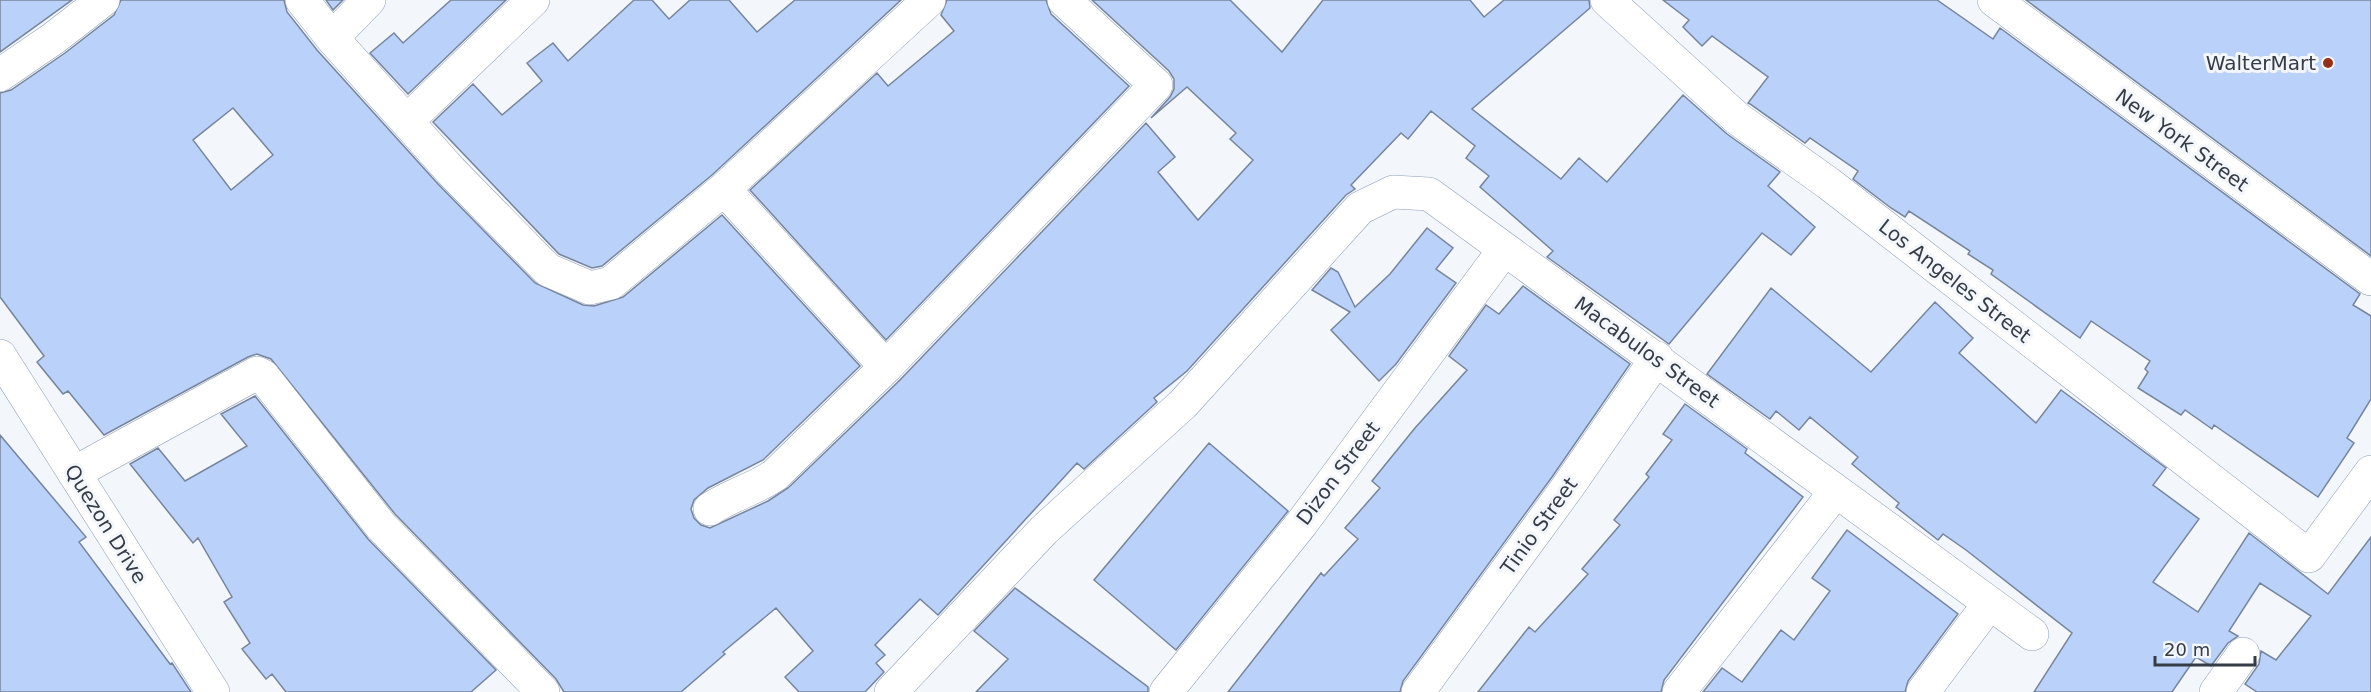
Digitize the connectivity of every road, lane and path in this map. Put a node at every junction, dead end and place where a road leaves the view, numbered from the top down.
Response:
1 (103, 0) edge
2 (302, 0) edge
3 (369, 0) edge
4 (533, 0) edge
5 (929, 0) edge
6 (1064, 0) edge
7 (1607, 0) edge
8 (1994, 0) edge
9 (332, 38) junction
10 (0, 75) edge
11 (407, 121) junction
12 (724, 189) junction
13 (1504, 249) junction
14 (2371, 279) edge
15 (0, 356) edge
16 (1657, 358) junction
17 (886, 367) junction
18 (2371, 472) edge
19 (74, 473) junction
20 (1836, 491) junction
21 (710, 509) dead end
22 (1989, 604) junction
23 (2032, 634) dead end
24 (2243, 654) dead end
25 (212, 692) edge
26 (543, 692) edge
27 (891, 692) edge
28 (1166, 692) edge
29 (1418, 692) edge
30 (1679, 692) edge
31 (1923, 692) edge
32 (2216, 692) edge

1 - 10 street
2 - 9 street
3 - 9 street
4 - 11 street
5 - 12 street
6 - 17 street
7 - 18 street, Los Angeles Street
8 - 14 street, New York Street
9 - 11 street
11 - 12 street
12 - 17 street
13 - 16 street, Macabulos Street
13 - 27 street, Macabulos Street
13 - 28 street, Dizon Street
15 - 19 street, Quezon Drive
16 - 20 street, Macabulos Street
16 - 29 street, Tinio Street
17 - 21 street
19 - 25 street, Quezon Drive
19 - 26 street
20 - 22 street, Macabulos Street
20 - 30 street
22 - 23 street, Macabulos Street
22 - 31 street
24 - 32 street

